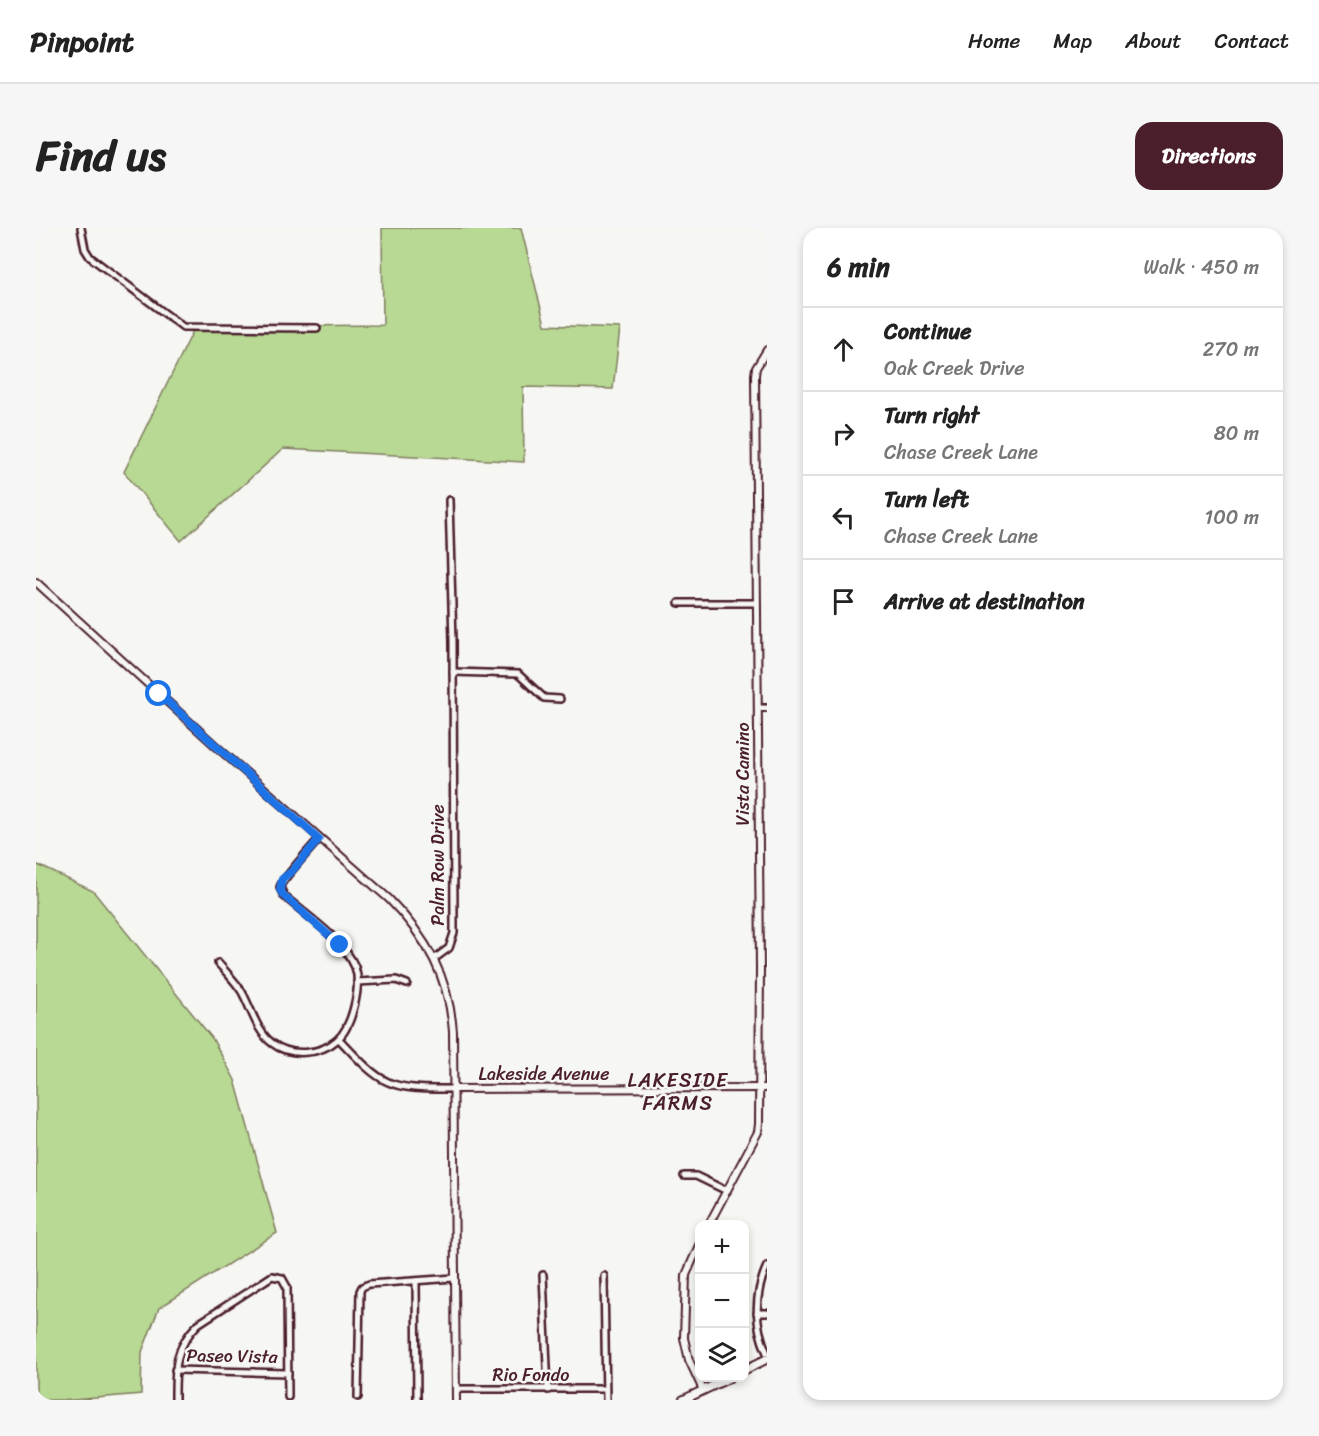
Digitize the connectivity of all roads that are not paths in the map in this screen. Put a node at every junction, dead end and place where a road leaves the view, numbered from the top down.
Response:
1 (81, 228) edge
2 (317, 328) dead end
3 (767, 350) edge
4 (449, 500) dead end
5 (36, 582) edge
6 (679, 603) dead end
7 (756, 603) junction
8 (453, 672) junction
9 (560, 699) dead end
10 (758, 708) junction
11 (767, 708) edge
12 (319, 839) junction
13 (434, 959) junction
14 (219, 963) dead end
15 (357, 982) junction
16 (407, 984) dead end
17 (339, 1039) junction
18 (763, 1088) edge
19 (453, 1089) junction
20 (684, 1176) dead end
21 (727, 1191) junction
22 (711, 1220) edge
23 (695, 1253) edge
24 (767, 1266) edge
25 (543, 1275) dead end
26 (604, 1276) dead end
27 (455, 1278) junction
28 (416, 1281) junction
29 (757, 1313) junction
30 (767, 1313) edge
31 (767, 1353) edge
32 (767, 1359) edge
33 (749, 1368) edge
34 (175, 1370) junction
35 (288, 1373) junction
36 (719, 1382) edge
37 (456, 1389) junction
38 (606, 1389) junction
39 (548, 1390) junction
40 (703, 1390) junction
41 (288, 1397) dead end
42 (358, 1397) dead end
43 (175, 1400) edge
44 (417, 1400) edge
45 (456, 1400) edge
46 (606, 1400) edge
47 (683, 1400) edge

1 - 2 street
3 - 7 street, Vista Camino
4 - 8 street, Palm Row Drive
5 - 12 street
6 - 7 street
7 - 10 street, Vista Camino
8 - 9 street
8 - 13 street, Palm Row Drive
10 - 11 street
10 - 18 street, Vista Camino
12 - 13 street
12 - 15 street
13 - 19 street
14 - 17 street
15 - 16 street
15 - 17 street
17 - 19 street, Lakeside Avenue
18 - 19 street, Lakeside Avenue
18 - 21 street, Vista Camino
19 - 27 street
20 - 21 street
21 - 22 street, Vista Camino
23 - 40 street
24 - 29 street
25 - 39 street
26 - 38 street
27 - 28 street
27 - 37 street
28 - 42 street
28 - 44 street
29 - 30 street
29 - 31 street
32 - 33 main road
34 - 35 street, Paseo Vista
34 - 35 street
34 - 43 street
35 - 41 street
36 - 40 main road
37 - 39 street, Rio Fondo
37 - 45 street
38 - 39 street, Rio Fondo
38 - 46 street
40 - 47 main road

